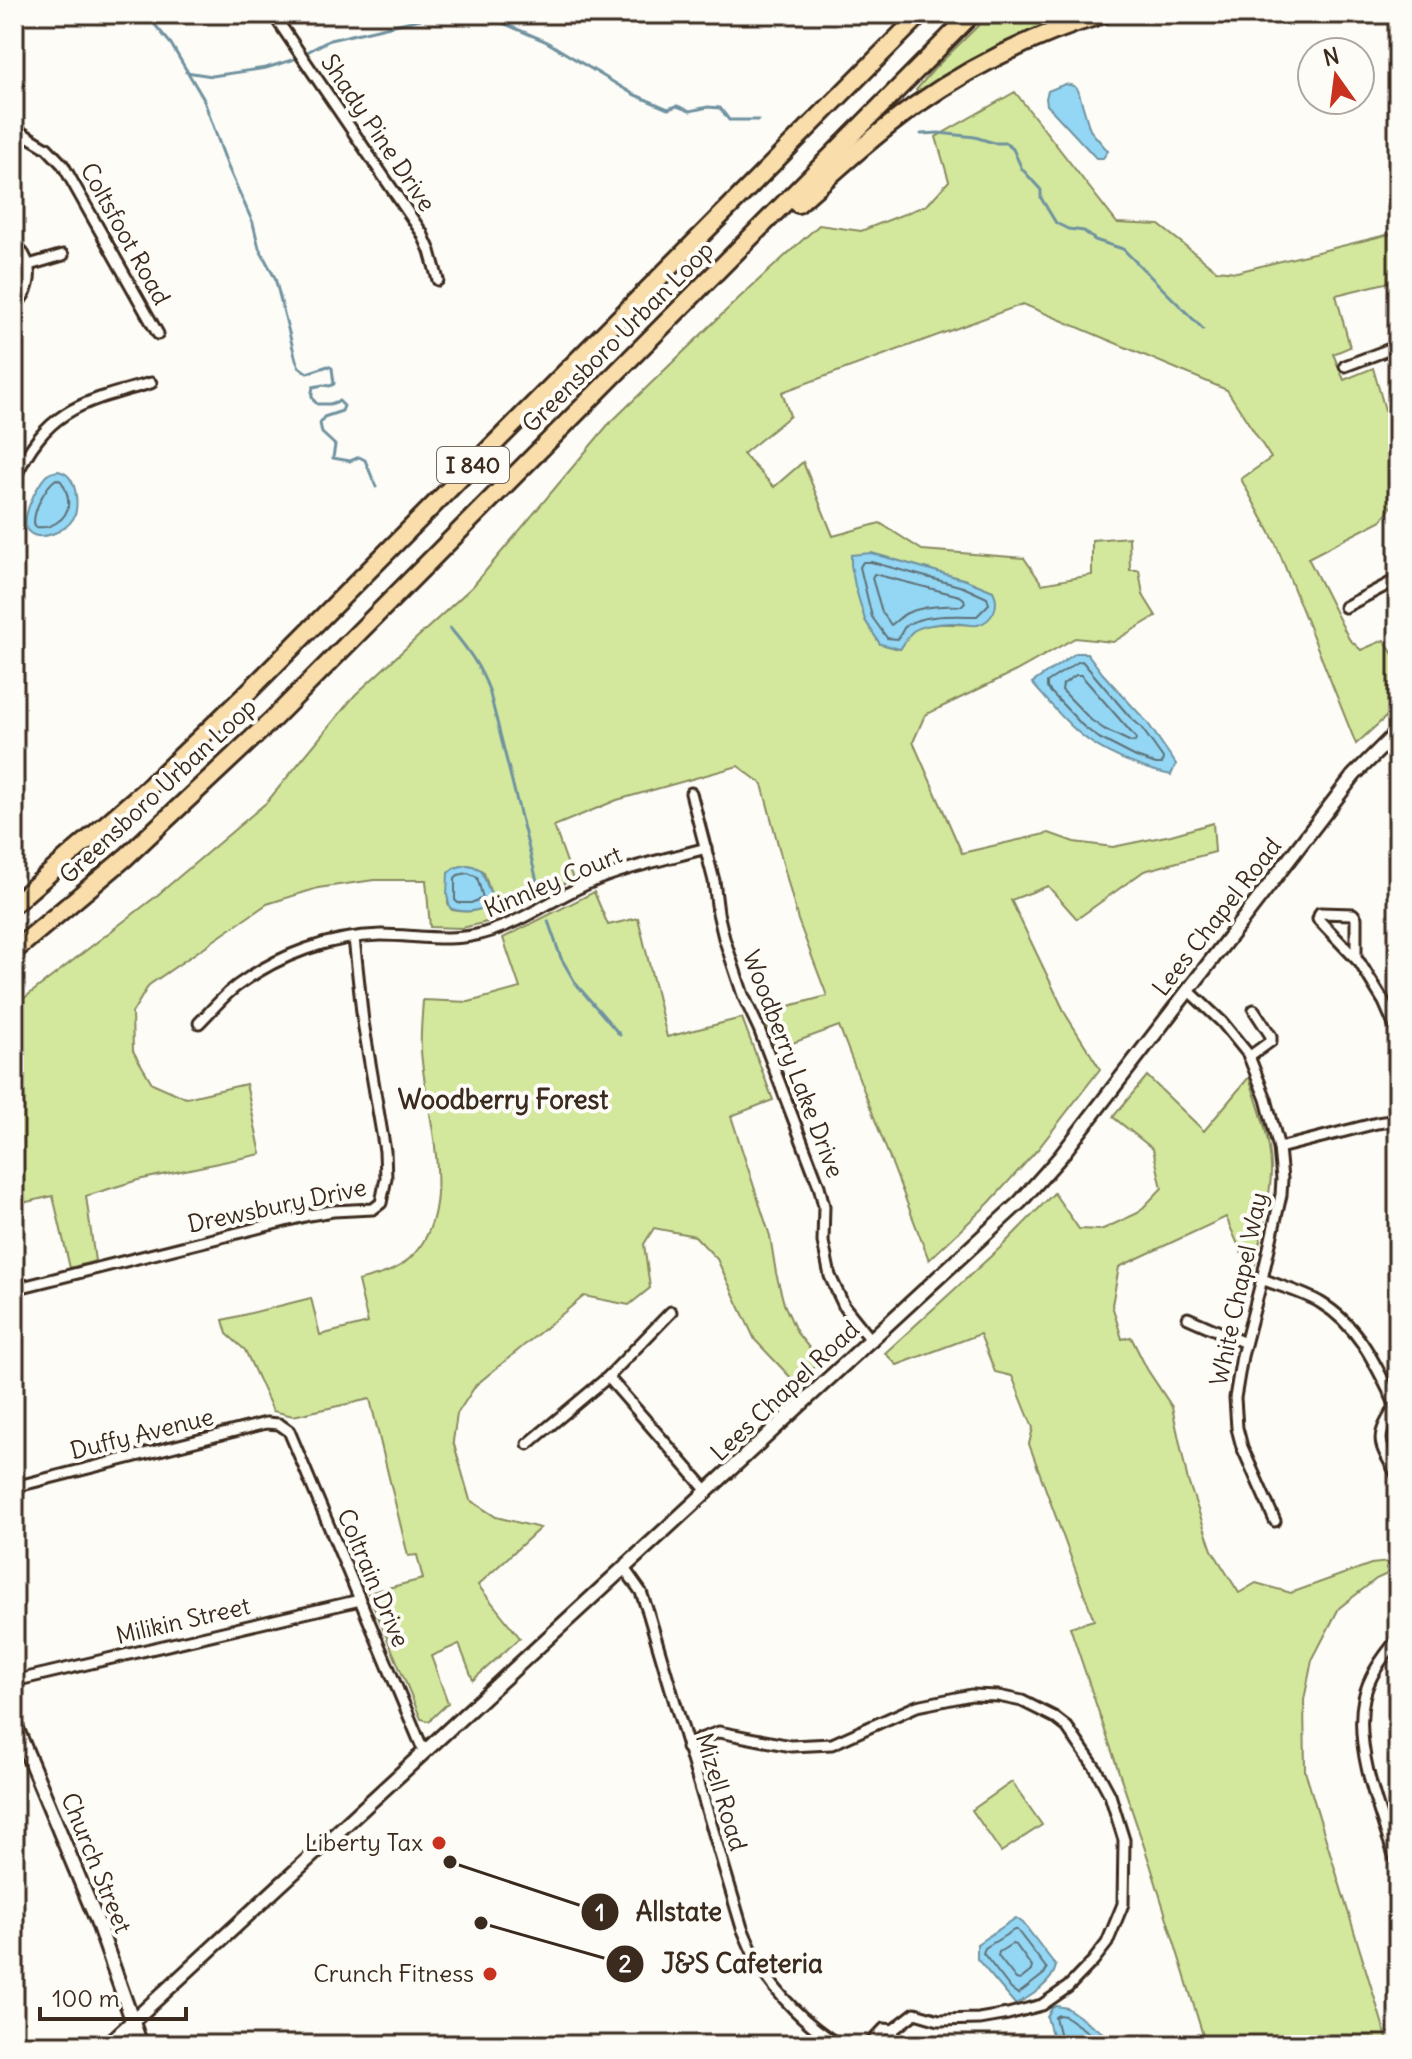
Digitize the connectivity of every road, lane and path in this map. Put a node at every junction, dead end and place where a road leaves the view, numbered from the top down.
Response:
1 (273, 14) edge
2 (921, 14) edge
3 (972, 14) edge
4 (1104, 14) edge
5 (14, 128) edge
6 (14, 243) edge
7 (63, 255) dead end
8 (29, 265) junction
9 (438, 280) dead end
10 (700, 288) junction
11 (14, 307) edge
12 (158, 334) dead end
13 (1398, 346) edge
14 (1345, 366) dead end
15 (151, 383) dead end
16 (14, 480) edge
17 (1398, 579) edge
18 (1345, 607) dead end
19 (1398, 731) edge
20 (691, 793) dead end
21 (706, 848) junction
22 (14, 904) edge
23 (354, 938) junction
24 (14, 951) edge
25 (1356, 958) junction
26 (1188, 990) junction
27 (1254, 1010) dead end
28 (199, 1023) dead end
29 (1398, 1034) edge
30 (1249, 1057) junction
31 (1398, 1120) edge
32 (1279, 1148) junction
33 (1262, 1279) junction
34 (14, 1289) edge
35 (671, 1312) dead end
36 (1188, 1318) dead end
37 (872, 1341) junction
38 (1245, 1343) junction
39 (608, 1377) junction
40 (1397, 1408) edge
41 (279, 1424) joint
42 (528, 1444) dead end
43 (1398, 1477) edge
44 (14, 1487) edge
45 (708, 1492) junction
46 (1275, 1521) dead end
47 (624, 1568) junction
48 (360, 1600) junction
49 (1398, 1639) edge
50 (14, 1681) edge
51 (14, 1722) edge
52 (687, 1748) junction
53 (424, 1752) junction
54 (1398, 1867) edge
55 (134, 2021) junction
56 (893, 2030) junction
57 (107, 2045) edge
58 (141, 2045) edge
59 (839, 2045) edge
60 (869, 2045) edge
61 (889, 2045) edge

1 - 9 street, Shady Pine Drive
2 - 22 highway, Greensboro Urban Loop / I 840
3 - 10 highway, Greensboro Urban Loop / I 840
4 - 10 highway
5 - 12 street, Coltsfoot Road
6 - 8 street
7 - 8 street
8 - 11 street
10 - 24 highway, Greensboro Urban Loop / I 840
13 - 14 street
15 - 16 street
17 - 18 street
19 - 26 main road, Lees Chapel Road
20 - 21 street, Woodberry Lake Drive
21 - 23 street, Kinnley Court
21 - 37 street, Woodberry Lake Drive
23 - 28 street, Kinnley Court
23 - 34 street, Drewsbury Drive
25 - 25 street
25 - 29 street
26 - 30 street, White Chapel Way
26 - 37 main road, Lees Chapel Road
27 - 30 street
30 - 32 street, White Chapel Way
31 - 32 street
32 - 33 street, White Chapel Way
33 - 38 street, White Chapel Way
33 - 40 street
35 - 39 street
36 - 38 street
37 - 45 main road, Lees Chapel Road
38 - 46 street, White Chapel Way
39 - 42 street
39 - 45 street
40 - 43 street
41 - 44 street, Duffy Avenue
41 - 48 street, Coltrain Drive
45 - 47 main road, Lees Chapel Road
47 - 52 street, Mizell Road
47 - 53 main road, Lees Chapel Road
48 - 50 street, Milikin Street
48 - 53 street, Coltrain Drive
49 - 54 street
51 - 55 main road, Church Street
52 - 56 street
52 - 59 street, Mizell Road
53 - 55 main road, Lees Chapel Road
55 - 57 main road, Lees Chapel Road
55 - 58 main road, Church Street
56 - 60 street
56 - 61 street

